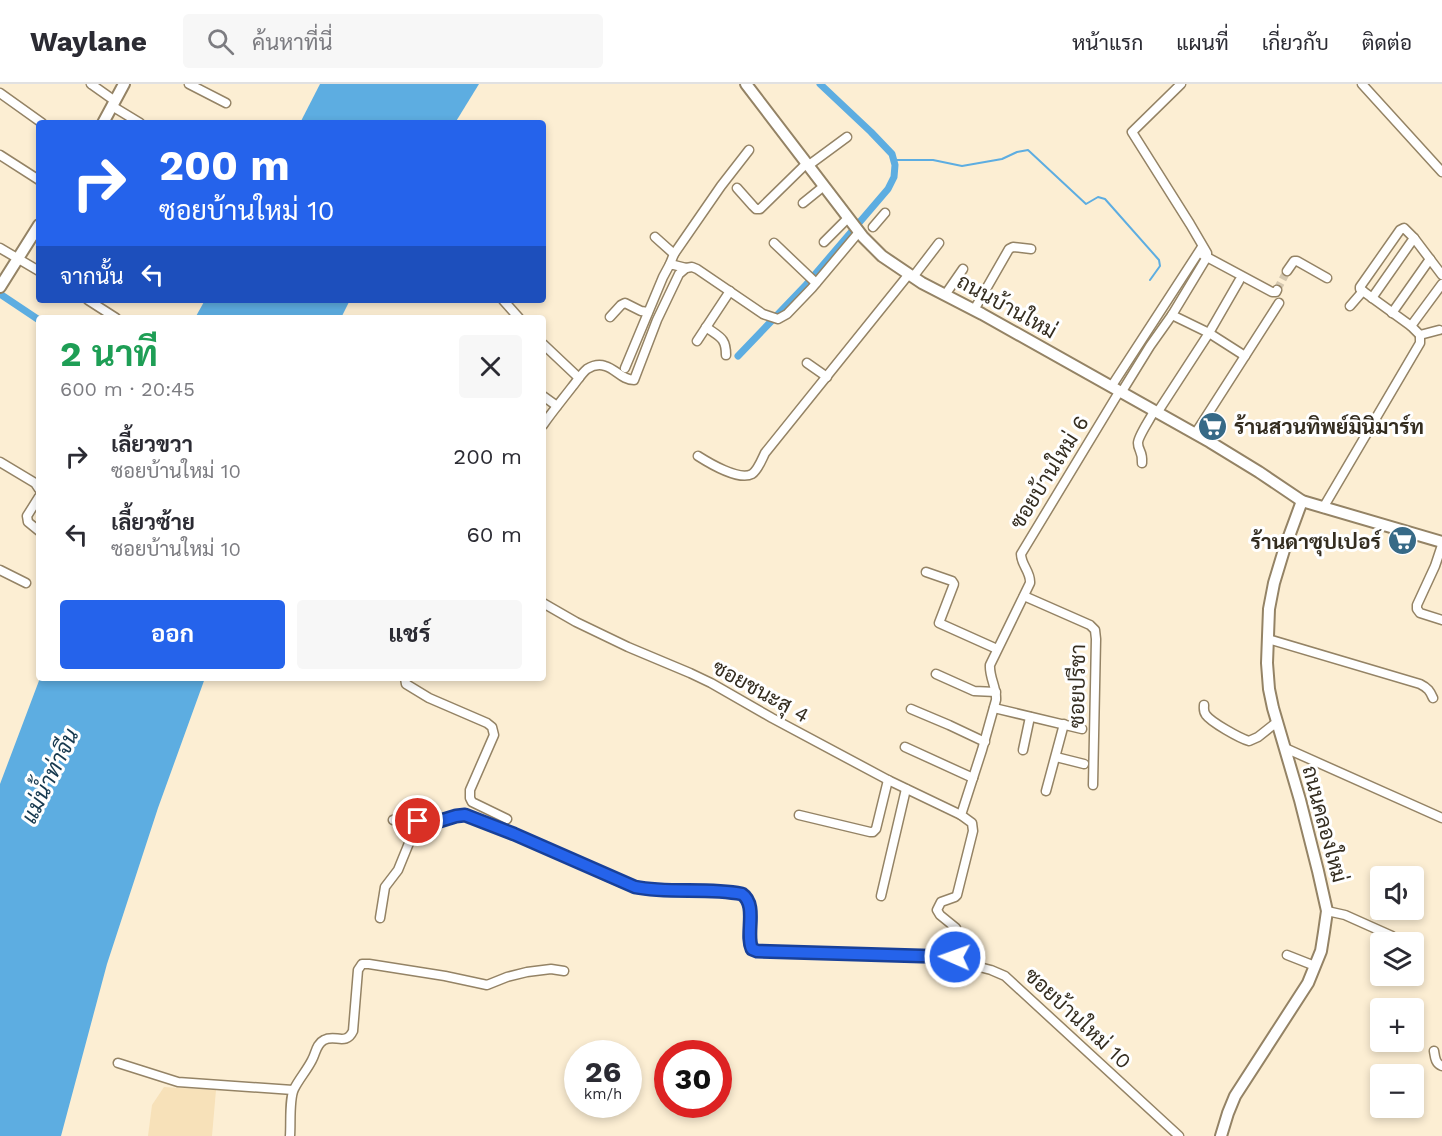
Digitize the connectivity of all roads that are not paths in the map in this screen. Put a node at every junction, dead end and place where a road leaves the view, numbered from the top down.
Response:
1 (90, 84) edge
2 (124, 84) edge
3 (189, 84) edge
4 (746, 84) edge
5 (1181, 84) edge
6 (1362, 84) edge
7 (0, 93) edge
8 (114, 103) junction
9 (226, 103) dead end
10 (38, 120) edge
11 (104, 120) edge
12 (136, 120) edge
13 (847, 137) dead end
14 (749, 150) dead end
15 (0, 155) edge
16 (808, 164) junction
17 (1442, 172) edge
18 (36, 175) edge
19 (824, 186) junction
20 (737, 188) dead end
21 (803, 202) dead end
22 (885, 213) dead end
23 (848, 218) junction
24 (36, 230) edge
25 (866, 232) junction
26 (655, 237) dead end
27 (1414, 238) junction
28 (824, 242) dead end
29 (774, 243) dead end
30 (939, 243) dead end
31 (0, 248) edge
32 (1030, 249) dead end
33 (1200, 249) junction
34 (674, 254) junction
35 (1207, 257) junction
36 (18, 258) junction
37 (1430, 259) junction
38 (670, 264) junction
39 (686, 268) junction
40 (36, 269) edge
41 (963, 269) dead end
42 (1287, 271) dead end
43 (1442, 275) edge
44 (911, 276) junction
45 (1327, 278) dead end
46 (1239, 281) dead end
47 (816, 283) junction
48 (1442, 284) edge
49 (0, 287) edge
50 (1277, 290) dead end
51 (730, 291) junction
52 (1363, 291) junction
53 (945, 295) junction
54 (1372, 298) junction
55 (93, 303) edge
56 (506, 303) edge
57 (1279, 303) dead end
58 (1350, 306) dead end
59 (974, 310) junction
60 (648, 312) junction
61 (1392, 313) junction
62 (111, 315) edge
63 (516, 315) edge
64 (1172, 315) junction
65 (610, 317) dead end
66 (1411, 326) junction
67 (706, 327) junction
68 (1439, 330) dead end
69 (1209, 333) junction
70 (1420, 335) junction
71 (697, 340) dead end
72 (546, 347) edge
73 (726, 355) dead end
74 (1245, 356) junction
75 (807, 363) dead end
76 (625, 368) dead end
77 (827, 377) junction
78 (579, 378) junction
79 (1117, 391) junction
80 (546, 398) edge
81 (557, 406) junction
82 (1156, 412) junction
83 (546, 421) edge
84 (1195, 434) junction
85 (698, 456) dead end
86 (0, 462) edge
87 (1142, 463) dead end
88 (36, 484) edge
89 (1302, 501) junction
90 (36, 502) edge
91 (1323, 508) junction
92 (36, 529) edge
93 (1442, 544) edge
94 (0, 570) edge
95 (926, 572) dead end
96 (26, 584) dead end
97 (1024, 596) junction
98 (546, 605) edge
99 (1442, 620) edge
100 (1268, 639) junction
101 (997, 649) junction
102 (936, 674) dead end
103 (406, 681) edge
104 (996, 692) junction
105 (1433, 698) dead end
106 (1204, 705) dead end
107 (994, 708) junction
108 (911, 710) dead end
109 (1030, 717) junction
110 (1277, 722) junction
111 (1064, 724) junction
112 (1082, 729) dead end
113 (985, 742) junction
114 (905, 747) dead end
115 (1285, 748) junction
116 (1023, 750) dead end
117 (1056, 757) junction
118 (1084, 764) dead end
119 (973, 778) junction
120 (888, 780) junction
121 (1093, 785) dead end
122 (906, 789) junction
123 (1046, 791) dead end
124 (799, 815) dead end
125 (961, 815) junction
126 (1442, 818) edge
127 (507, 819) dead end
128 (393, 820) dead end
129 (418, 821) junction
130 (881, 896) dead end
131 (1327, 911) junction
132 (380, 918) dead end
133 (1383, 932) edge
134 (1287, 955) dead end
135 (955, 957) junction
136 (1315, 966) junction
137 (564, 971) dead end
138 (1434, 1050) dead end
139 (118, 1063) dead end
140 (1442, 1066) edge
141 (293, 1090) junction
142 (290, 1136) edge
143 (1179, 1136) edge
144 (1221, 1136) edge

1 - 8 street
2 - 8 street
3 - 9 street
4 - 16 street, ถนนบ้านใหม่
5 - 33 street
6 - 17 street
7 - 10 street
8 - 11 street
8 - 12 street
13 - 16 street
14 - 34 street
15 - 18 street
16 - 19 street, ถนนบ้านใหม่
16 - 20 street
19 - 21 street
19 - 23 street, ถนนบ้านใหม่
22 - 25 street
23 - 25 street, ถนนบ้านใหม่
23 - 28 street
24 - 36 street
25 - 44 street, ถนนบ้านใหม่
25 - 47 street
26 - 34 street
27 - 37 street
27 - 52 street
27 - 54 street
29 - 47 street
30 - 44 street
31 - 36 street
32 - 59 street
33 - 35 street
33 - 79 street
34 - 38 street
35 - 50 street
35 - 64 street
36 - 40 street
36 - 49 street
37 - 43 street
37 - 61 street
38 - 39 street
38 - 60 street
39 - 51 street
39 - 78 street
41 - 53 street
42 - 45 street
44 - 53 street, ถนนบ้านใหม่
44 - 77 street
46 - 69 street
47 - 51 street
48 - 66 street
51 - 67 street
52 - 54 street
52 - 58 street
53 - 59 street, ถนนบ้านใหม่
54 - 61 street
55 - 62 street
56 - 63 street
57 - 74 street
59 - 79 street, ถนนบ้านใหม่
60 - 65 street
60 - 76 street
61 - 66 street
64 - 69 street
64 - 79 street
66 - 70 street
67 - 71 street
67 - 73 street
68 - 70 street
69 - 74 street
69 - 82 street
70 - 91 street
72 - 78 street
74 - 84 street
75 - 77 street
77 - 85 street
78 - 81 street
79 - 82 street, ถนนบ้านใหม่
79 - 97 street, ซอยบ้านใหม่ 6
80 - 81 street
81 - 83 street
82 - 84 street, ถนนบ้านใหม่
82 - 87 street
84 - 89 street, ถนนบ้านใหม่
86 - 88 street
89 - 91 street, ถนนบ้านใหม่
89 - 100 street, ถนนคลองใหม่
90 - 92 street
91 - 93 street, ถนนบ้านใหม่
93 - 99 street
94 - 96 street
95 - 101 street
97 - 101 street, ซอยบ้านใหม่ 6
97 - 121 street, ซอยปรีชา
98 - 120 street, ซอยชนะสุ 4
100 - 105 street
100 - 110 street, ถนนคลองใหม่
101 - 104 street, ซอยบ้านใหม่ 6
102 - 104 street
103 - 127 street
104 - 107 street, ซอยบ้านใหม่ 6
106 - 110 street
107 - 109 street
107 - 113 street, ซอยบ้านใหม่ 6
108 - 113 street
109 - 111 street
109 - 116 street
110 - 115 street, ถนนคลองใหม่
111 - 112 street
111 - 117 street
113 - 119 street, ซอยบ้านใหม่ 6
114 - 119 street
115 - 126 street
115 - 131 street, ถนนคลองใหม่
117 - 118 street
117 - 123 street
119 - 125 street, ซอยบ้านใหม่ 6
120 - 122 street, ซอยชนะสุ 4
120 - 124 street
122 - 125 street, ซอยชนะสุ 4
122 - 130 street
125 - 135 street
128 - 129 street, ซอยบ้านใหม่ 10
129 - 132 street
129 - 135 street, ซอยบ้านใหม่ 10
131 - 133 street
131 - 136 street, ถนนคลองใหม่
134 - 136 street
135 - 143 street, ซอยบ้านใหม่ 10
136 - 144 street, ถนนคลองใหม่
137 - 141 street
138 - 140 street
139 - 141 street
141 - 142 street

